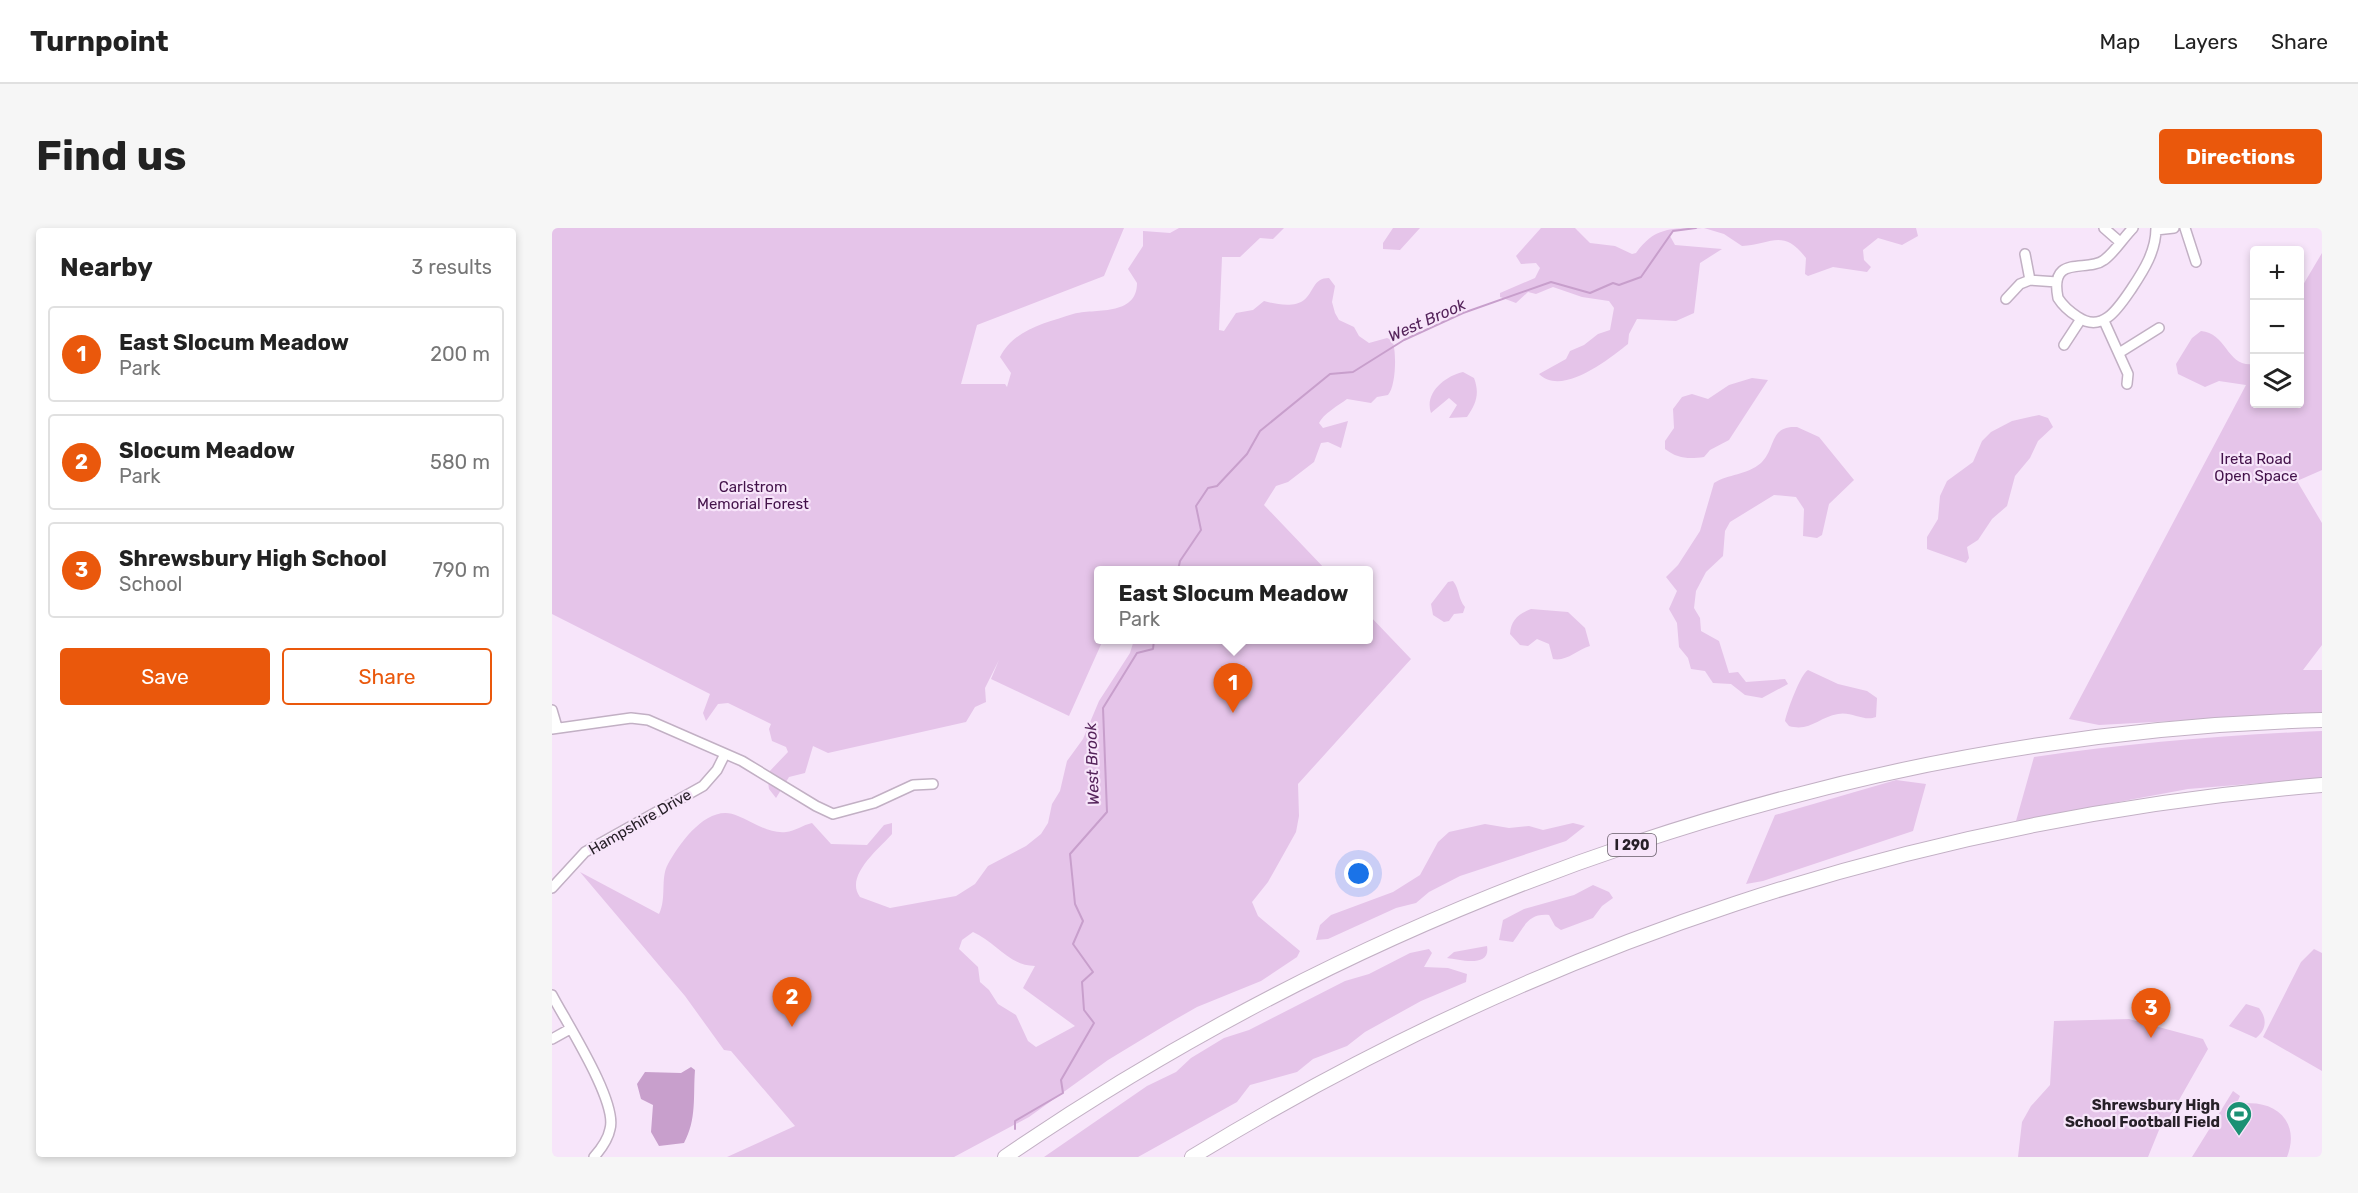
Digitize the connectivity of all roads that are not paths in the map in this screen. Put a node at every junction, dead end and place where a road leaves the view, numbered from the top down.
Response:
1 (2104, 228) edge
2 (2133, 228) edge
3 (2174, 228) edge
4 (2186, 228) edge
5 (2156, 229) edge
6 (2120, 242) junction
7 (2025, 254) dead end
8 (2196, 262) dead end
9 (2030, 279) junction
10 (2057, 282) junction
11 (2006, 299) dead end
12 (2081, 320) junction
13 (2104, 321) junction
14 (2159, 328) dead end
15 (2064, 345) dead end
16 (2119, 353) junction
17 (2127, 384) dead end
18 (552, 710) edge
19 (2322, 720) edge
20 (554, 728) edge
21 (725, 754) junction
22 (933, 784) dead end
23 (2322, 784) edge
24 (552, 888) edge
25 (552, 995) edge
26 (570, 1029) junction
27 (552, 1039) edge
28 (594, 1157) edge
29 (1005, 1157) edge
30 (1192, 1157) edge

1 - 6 street
2 - 6 street
3 - 5 street
4 - 8 street
5 - 13 street
6 - 10 street
7 - 9 street
9 - 10 street
9 - 11 street
10 - 12 street
12 - 13 street
12 - 15 street
13 - 16 street
14 - 16 street
16 - 17 street
18 - 20 street
19 - 29 highway, I 290
20 - 21 street
21 - 22 street
21 - 24 street, Hampshire Drive
23 - 30 highway
25 - 26 street
26 - 27 street
26 - 28 street

